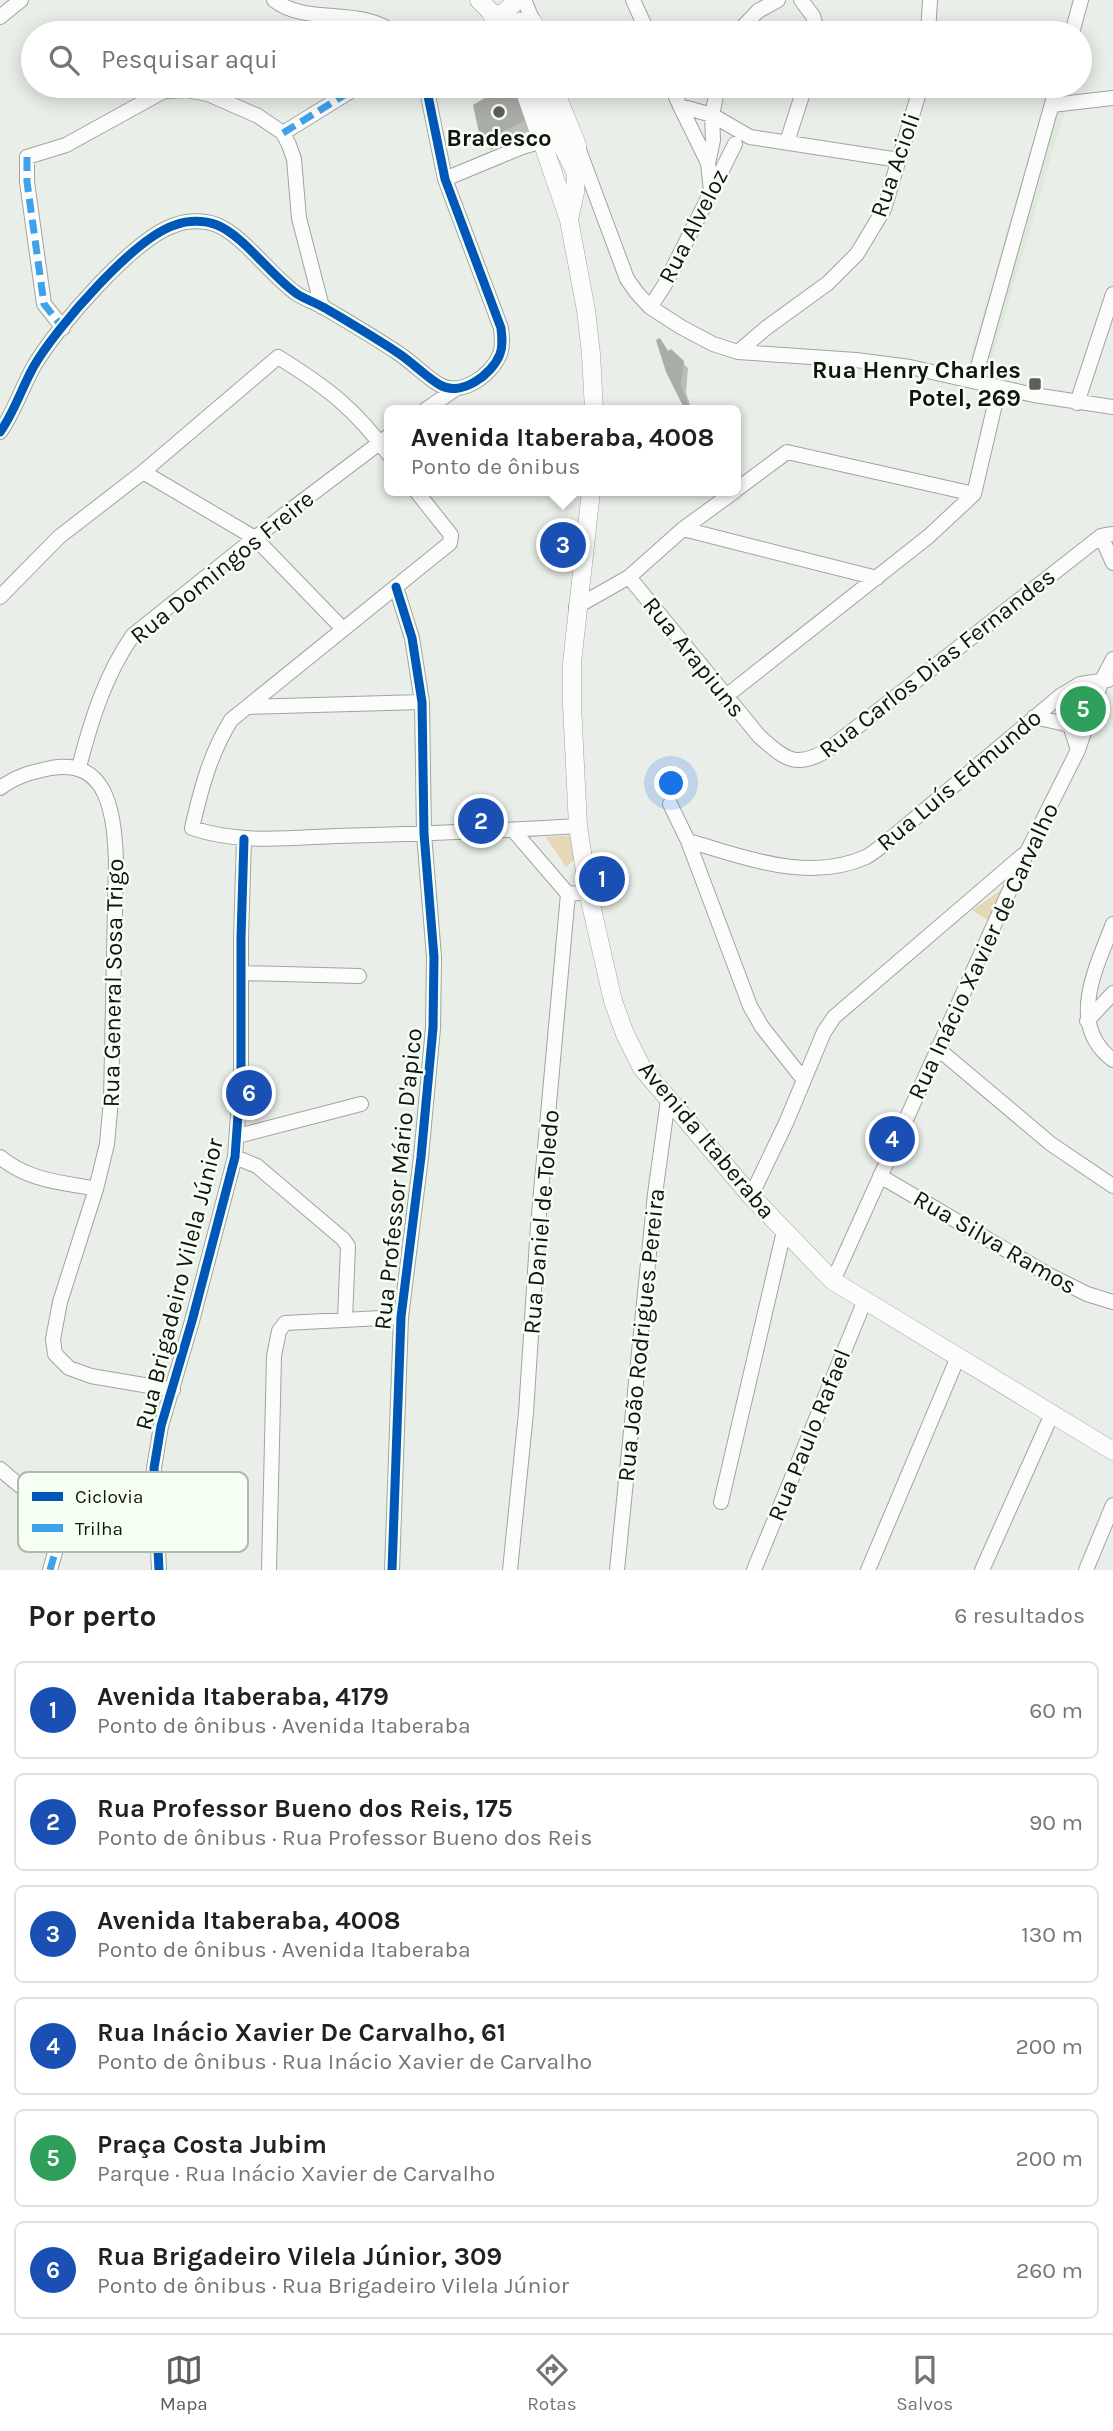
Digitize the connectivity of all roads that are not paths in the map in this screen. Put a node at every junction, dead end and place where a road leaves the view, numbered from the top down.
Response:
1 (2, 0) edge
2 (21, 0) edge
3 (274, 0) edge
4 (479, 0) edge
5 (517, 0) edge
6 (524, 0) edge
7 (633, 0) edge
8 (778, 0) edge
9 (801, 0) edge
10 (930, 0) edge
11 (1081, 0) edge
12 (0, 5) edge
13 (755, 5) edge
14 (493, 16) junction
15 (0, 17) edge
16 (362, 21) edge
17 (497, 21) edge
18 (533, 21) edge
19 (643, 21) edge
20 (745, 21) edge
21 (814, 21) edge
22 (929, 21) edge
23 (1075, 21) edge
24 (153, 98) edge
25 (217, 98) edge
26 (340, 98) edge
27 (428, 98) edge
28 (529, 98) edge
29 (536, 98) edge
30 (558, 98) edge
31 (676, 98) edge
32 (716, 98) edge
33 (801, 98) edge
34 (917, 98) edge
35 (1054, 98) edge
36 (1113, 98) edge
37 (1052, 105) junction
38 (680, 106) junction
39 (712, 116) junction
40 (283, 133) junction
41 (750, 137) junction
42 (551, 139) junction
43 (787, 142) junction
44 (735, 144) junction
45 (577, 145) junction
46 (899, 160) junction
47 (708, 163) junction
48 (576, 174) junction
49 (445, 179) junction
50 (711, 191) junction
51 (599, 207) junction
52 (569, 220) junction
53 (1112, 299) edge
54 (322, 307) junction
55 (650, 307) junction
56 (62, 328) junction
57 (738, 352) junction
58 (974, 381) junction
59 (999, 387) junction
60 (457, 388) junction
61 (1077, 403) junction
62 (432, 405) edge
63 (594, 405) edge
64 (1113, 407) edge
65 (1, 429) edge
66 (384, 438) edge
67 (384, 440) edge
68 (143, 472) junction
69 (741, 486) edge
70 (974, 494) junction
71 (420, 496) edge
72 (590, 496) edge
73 (728, 496) edge
74 (683, 529) junction
75 (1107, 535) edge
76 (254, 538) junction
77 (1113, 563) edge
78 (629, 577) junction
79 (877, 578) junction
80 (396, 587) junction
81 (0, 597) edge
82 (576, 607) junction
83 (342, 628) junction
84 (1113, 659) edge
85 (1108, 680) edge
86 (726, 697) junction
87 (422, 702) junction
88 (247, 706) junction
89 (1034, 717) junction
90 (759, 736) joint
91 (1078, 750) junction
92 (79, 768) junction
93 (0, 788) edge
94 (670, 804) dead end
95 (578, 826) junction
96 (513, 830) junction
97 (424, 834) junction
98 (244, 839) junction
99 (688, 841) junction
100 (1027, 852) junction
101 (588, 892) junction
102 (568, 894) junction
103 (1113, 925) edge
104 (241, 973) junction
105 (359, 976) dead end
106 (1113, 993) edge
107 (1087, 1021) junction
108 (937, 1048) junction
109 (1113, 1059) edge
110 (803, 1079) junction
111 (668, 1100) junction
112 (361, 1104) dead end
113 (238, 1136) junction
114 (0, 1157) edge
115 (236, 1157) junction
116 (880, 1176) junction
117 (1113, 1186) edge
118 (96, 1189) junction
119 (751, 1196) junction
120 (784, 1231) junction
121 (832, 1281) junction
122 (865, 1300) junction
123 (1113, 1302) edge
124 (401, 1317) junction
125 (345, 1318) junction
126 (958, 1357) junction
127 (173, 1390) junction
128 (1052, 1414) junction
129 (1113, 1451) edge
130 (0, 1469) edge
131 (154, 1472) edge
132 (18, 1483) edge
133 (721, 1502) dead end
134 (1113, 1505) edge
135 (55, 1552) edge
136 (158, 1552) edge
137 (50, 1570) edge
138 (159, 1570) edge
139 (270, 1570) edge
140 (392, 1570) edge
141 (510, 1570) edge
142 (617, 1570) edge
143 (754, 1570) edge
144 (868, 1570) edge
145 (982, 1570) edge
146 (1086, 1570) edge

1 - 12 street
2 - 15 street
3 - 16 street
4 - 14 main road
5 - 14 main road
6 - 18 street
7 - 19 street
8 - 13 street
9 - 21 street
10 - 22 street
11 - 23 street
13 - 20 street
14 - 17 main road
24 - 56 street
25 - 40 street
26 - 40 street
27 - 49 street
28 - 42 main road
29 - 42 main road
30 - 45 main road
31 - 38 street
32 - 39 street, Rua Alveloz
33 - 43 street
34 - 46 street, Rua Acioli
35 - 37 street
36 - 37 street
37 - 58 street
38 - 39 street
38 - 47 street
39 - 41 street
39 - 47 street, Rua Alveloz
40 - 54 street
41 - 43 street
41 - 44 street, Rua Alveloz
42 - 48 main road
42 - 49 street
42 - 52 main road
43 - 46 street
44 - 47 street, Rua Alveloz
44 - 50 street, Rua Alveloz
45 - 48 main road
45 - 51 street
46 - 57 street, Rua Acioli
47 - 50 street
48 - 51 street
48 - 52 main road
49 - 60 street
50 - 55 street, Rua Alveloz
51 - 55 street
52 - 63 main road
53 - 61 street
54 - 56 street
54 - 60 street
55 - 57 street
56 - 65 street
57 - 58 street
58 - 59 street
59 - 61 street
59 - 70 street
60 - 62 street
61 - 64 street
66 - 68 street
67 - 76 street, Rua Domingos Freire
68 - 76 street
68 - 81 street
69 - 70 street
70 - 79 street
71 - 80 street
72 - 82 main road, Avenida Itaberaba
73 - 74 street
74 - 78 street
74 - 79 street
75 - 77 street
75 - 90 street, Rua Carlos Dias Fernandes
76 - 83 street
76 - 92 street, Rua Domingos Freire
78 - 82 street
78 - 86 street, Rua Arapiuns
79 - 86 street
80 - 83 street
80 - 87 street, Rua Professor Mário D'apico
82 - 95 main road, Avenida Itaberaba
83 - 88 street
84 - 85 street, Rua Inácio Xavier de Carvalho
85 - 89 street, Rua Luís Edmundo
85 - 91 street, Rua Inácio Xavier de Carvalho
86 - 90 street, Rua Arapiuns
87 - 88 street
87 - 97 street, Rua Professor Mário D'apico
88 - 98 street
89 - 91 street
89 - 99 street, Rua Luís Edmundo
91 - 100 street, Rua Inácio Xavier de Carvalho
92 - 93 street
92 - 118 street, Rua General Sosa Trigo
94 - 99 street
95 - 96 street
95 - 101 main road, Avenida Itaberaba
96 - 97 street
96 - 102 street
97 - 98 street
97 - 124 street, Rua Professor Mário D'apico
98 - 104 street, Rua Brigadeiro Vilela Júnior
99 - 110 street
100 - 108 street, Rua Inácio Xavier de Carvalho
100 - 110 street
101 - 102 street
101 - 111 main road, Avenida Itaberaba
102 - 141 street, Rua Daniel de Toledo
103 - 107 street
104 - 105 street
104 - 113 street, Rua Brigadeiro Vilela Júnior
106 - 107 street
107 - 109 street
108 - 116 street, Rua Inácio Xavier de Carvalho
108 - 117 street
110 - 119 street
111 - 119 main road, Avenida Itaberaba
111 - 142 street, Rua João Rodrigues Pereira
112 - 113 street
113 - 115 street, Rua Brigadeiro Vilela Júnior
114 - 118 street
115 - 125 street
115 - 127 street, Rua Brigadeiro Vilela Júnior
116 - 121 street, Rua Inácio Xavier de Carvalho
116 - 123 street, Rua Silva Ramos
118 - 127 street, Rua General Sosa Trigo
119 - 120 main road, Avenida Itaberaba
120 - 121 main road, Avenida Itaberaba
120 - 133 street
121 - 122 main road, Avenida Itaberaba
122 - 126 main road, Avenida Itaberaba
122 - 143 street, Rua Paulo Rafael
124 - 125 street
124 - 140 street, Rua Professor Mário D'apico
125 - 139 street
126 - 128 main road, Avenida Itaberaba
126 - 144 street
127 - 131 street, Rua Brigadeiro Vilela Júnior
128 - 129 main road, Avenida Itaberaba
128 - 145 street
130 - 132 street
134 - 146 street
135 - 137 street
136 - 138 street, Rua Brigadeiro Vilela Júnior

